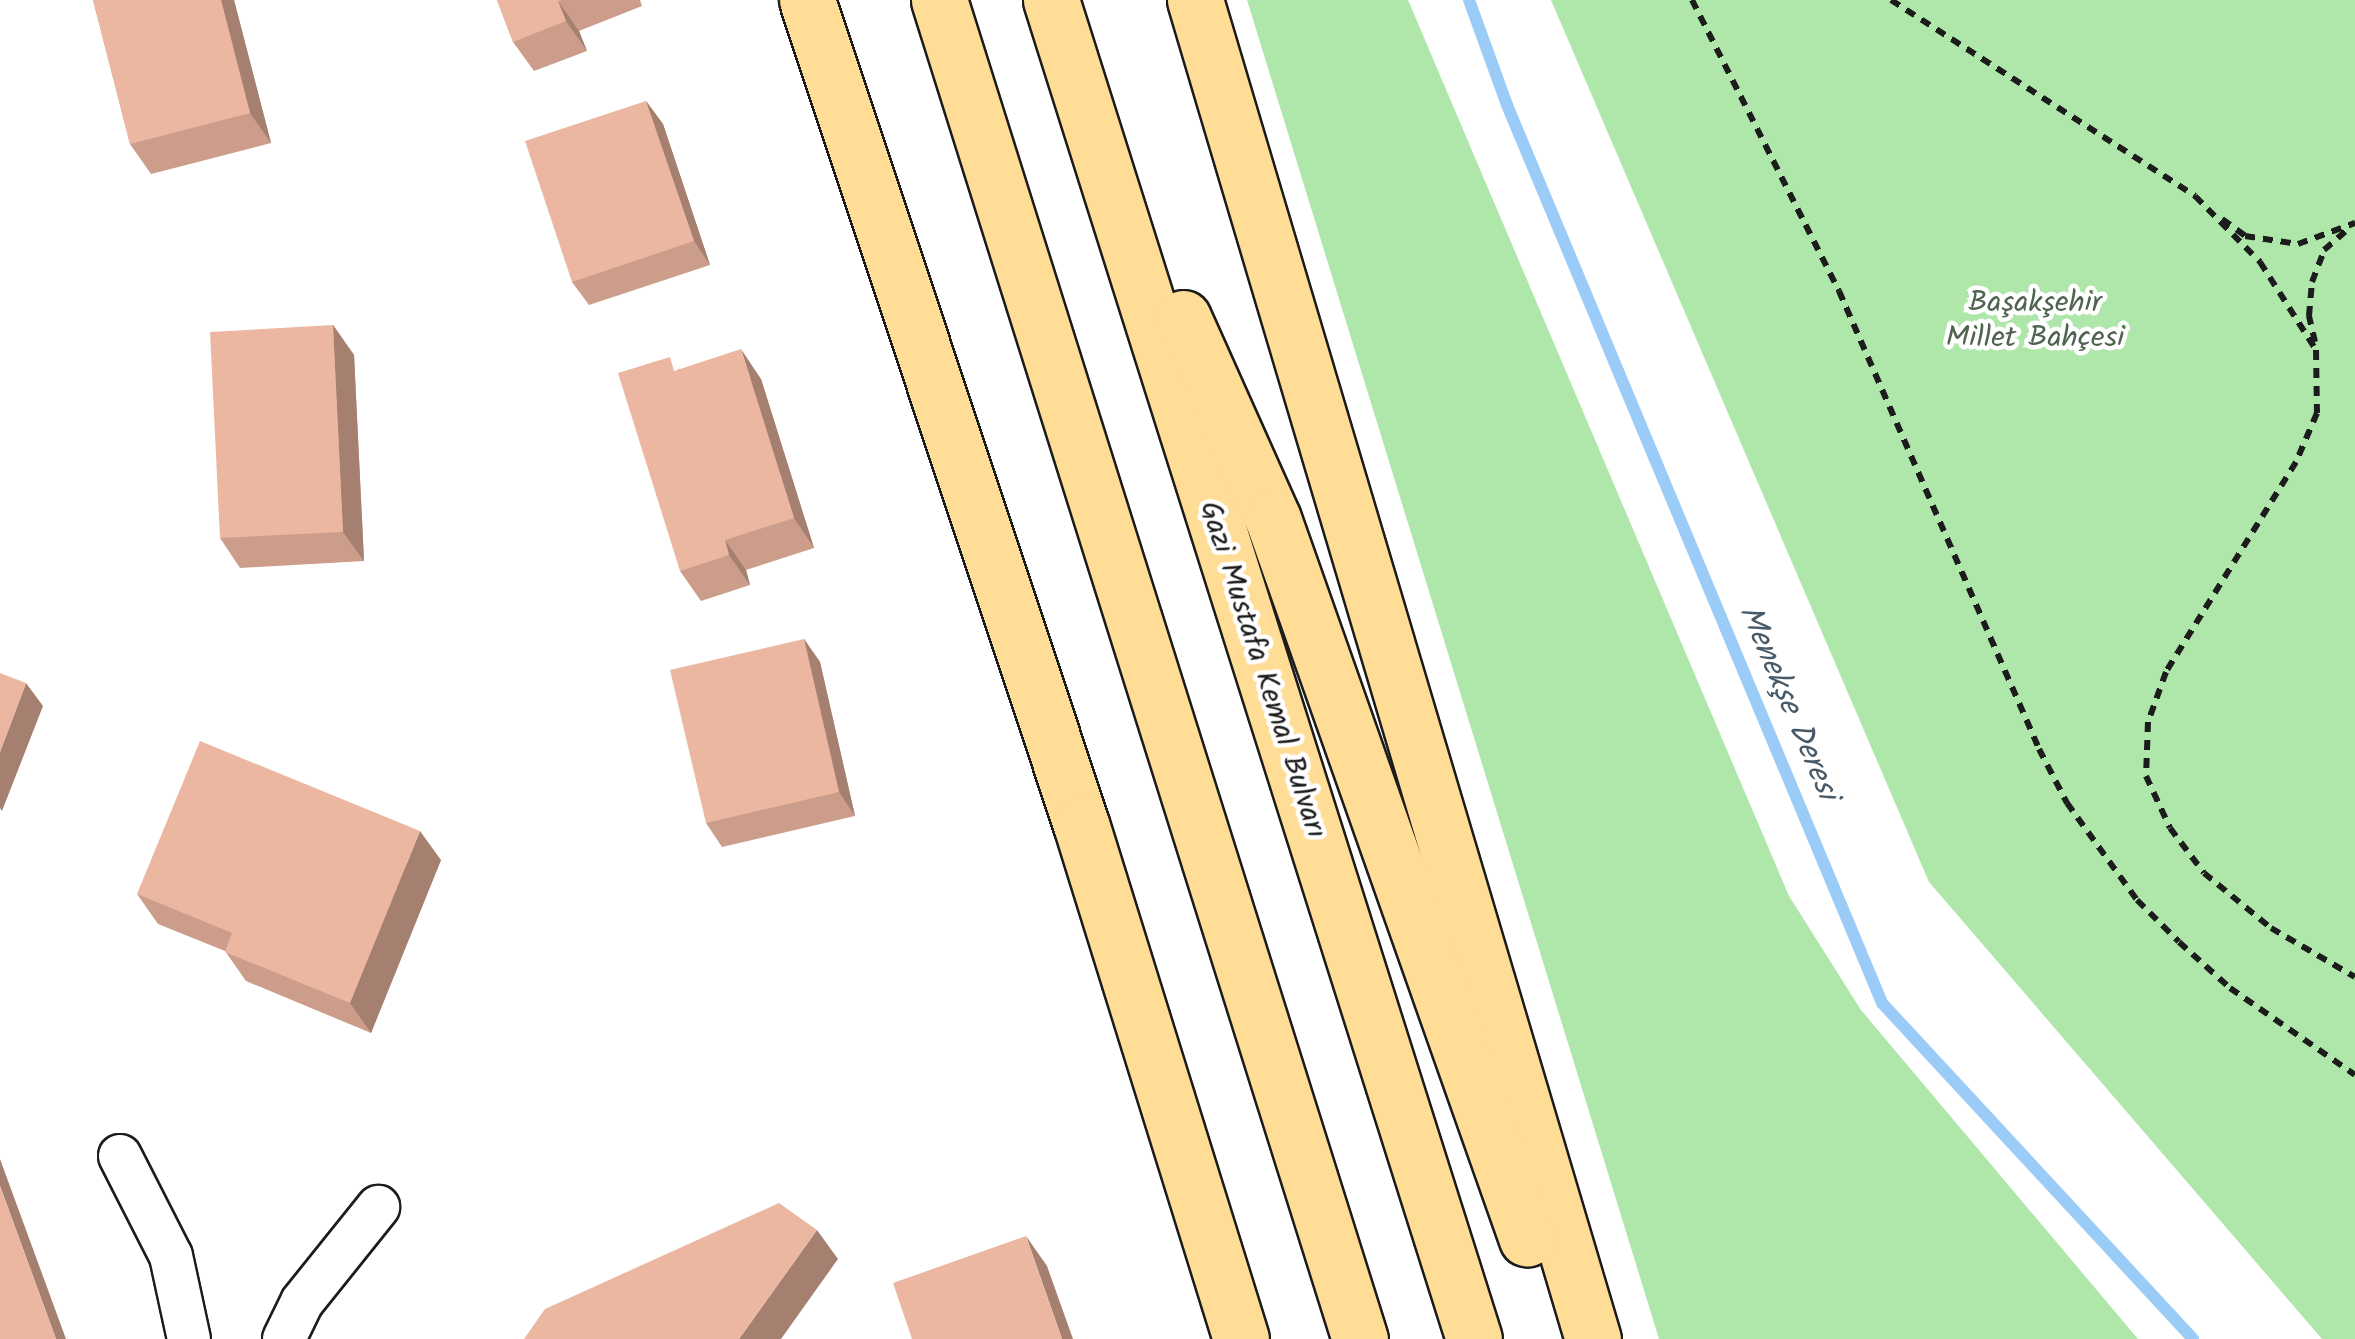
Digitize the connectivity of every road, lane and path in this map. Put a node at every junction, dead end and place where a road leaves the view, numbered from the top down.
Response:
1 (807, 0) edge
2 (939, 0) edge
3 (1051, 0) edge
4 (1195, 0) edge
5 (1692, 0) edge
6 (1891, 0) edge
7 (1077, 83) junction
8 (2203, 204) junction
9 (2352, 225) edge
10 (2316, 350) junction
11 (2355, 977) edge
12 (2355, 1075) edge
13 (120, 1156) dead end
14 (378, 1208) dead end
15 (189, 1339) edge
16 (284, 1339) edge
17 (1241, 1339) edge
18 (1360, 1339) edge
19 (1474, 1339) edge
20 (1562, 1339) edge
21 (1593, 1339) edge

1 - 17 highway
2 - 18 highway
3 - 7 highway, Gazi Mustafa Kemal Bulvarı
4 - 21 highway
5 - 12 path
6 - 8 path
7 - 19 highway, Gazi Mustafa Kemal Bulvarı
7 - 20 highway
8 - 9 path
8 - 10 path
9 - 10 path
10 - 11 path
13 - 15 street
14 - 16 street

